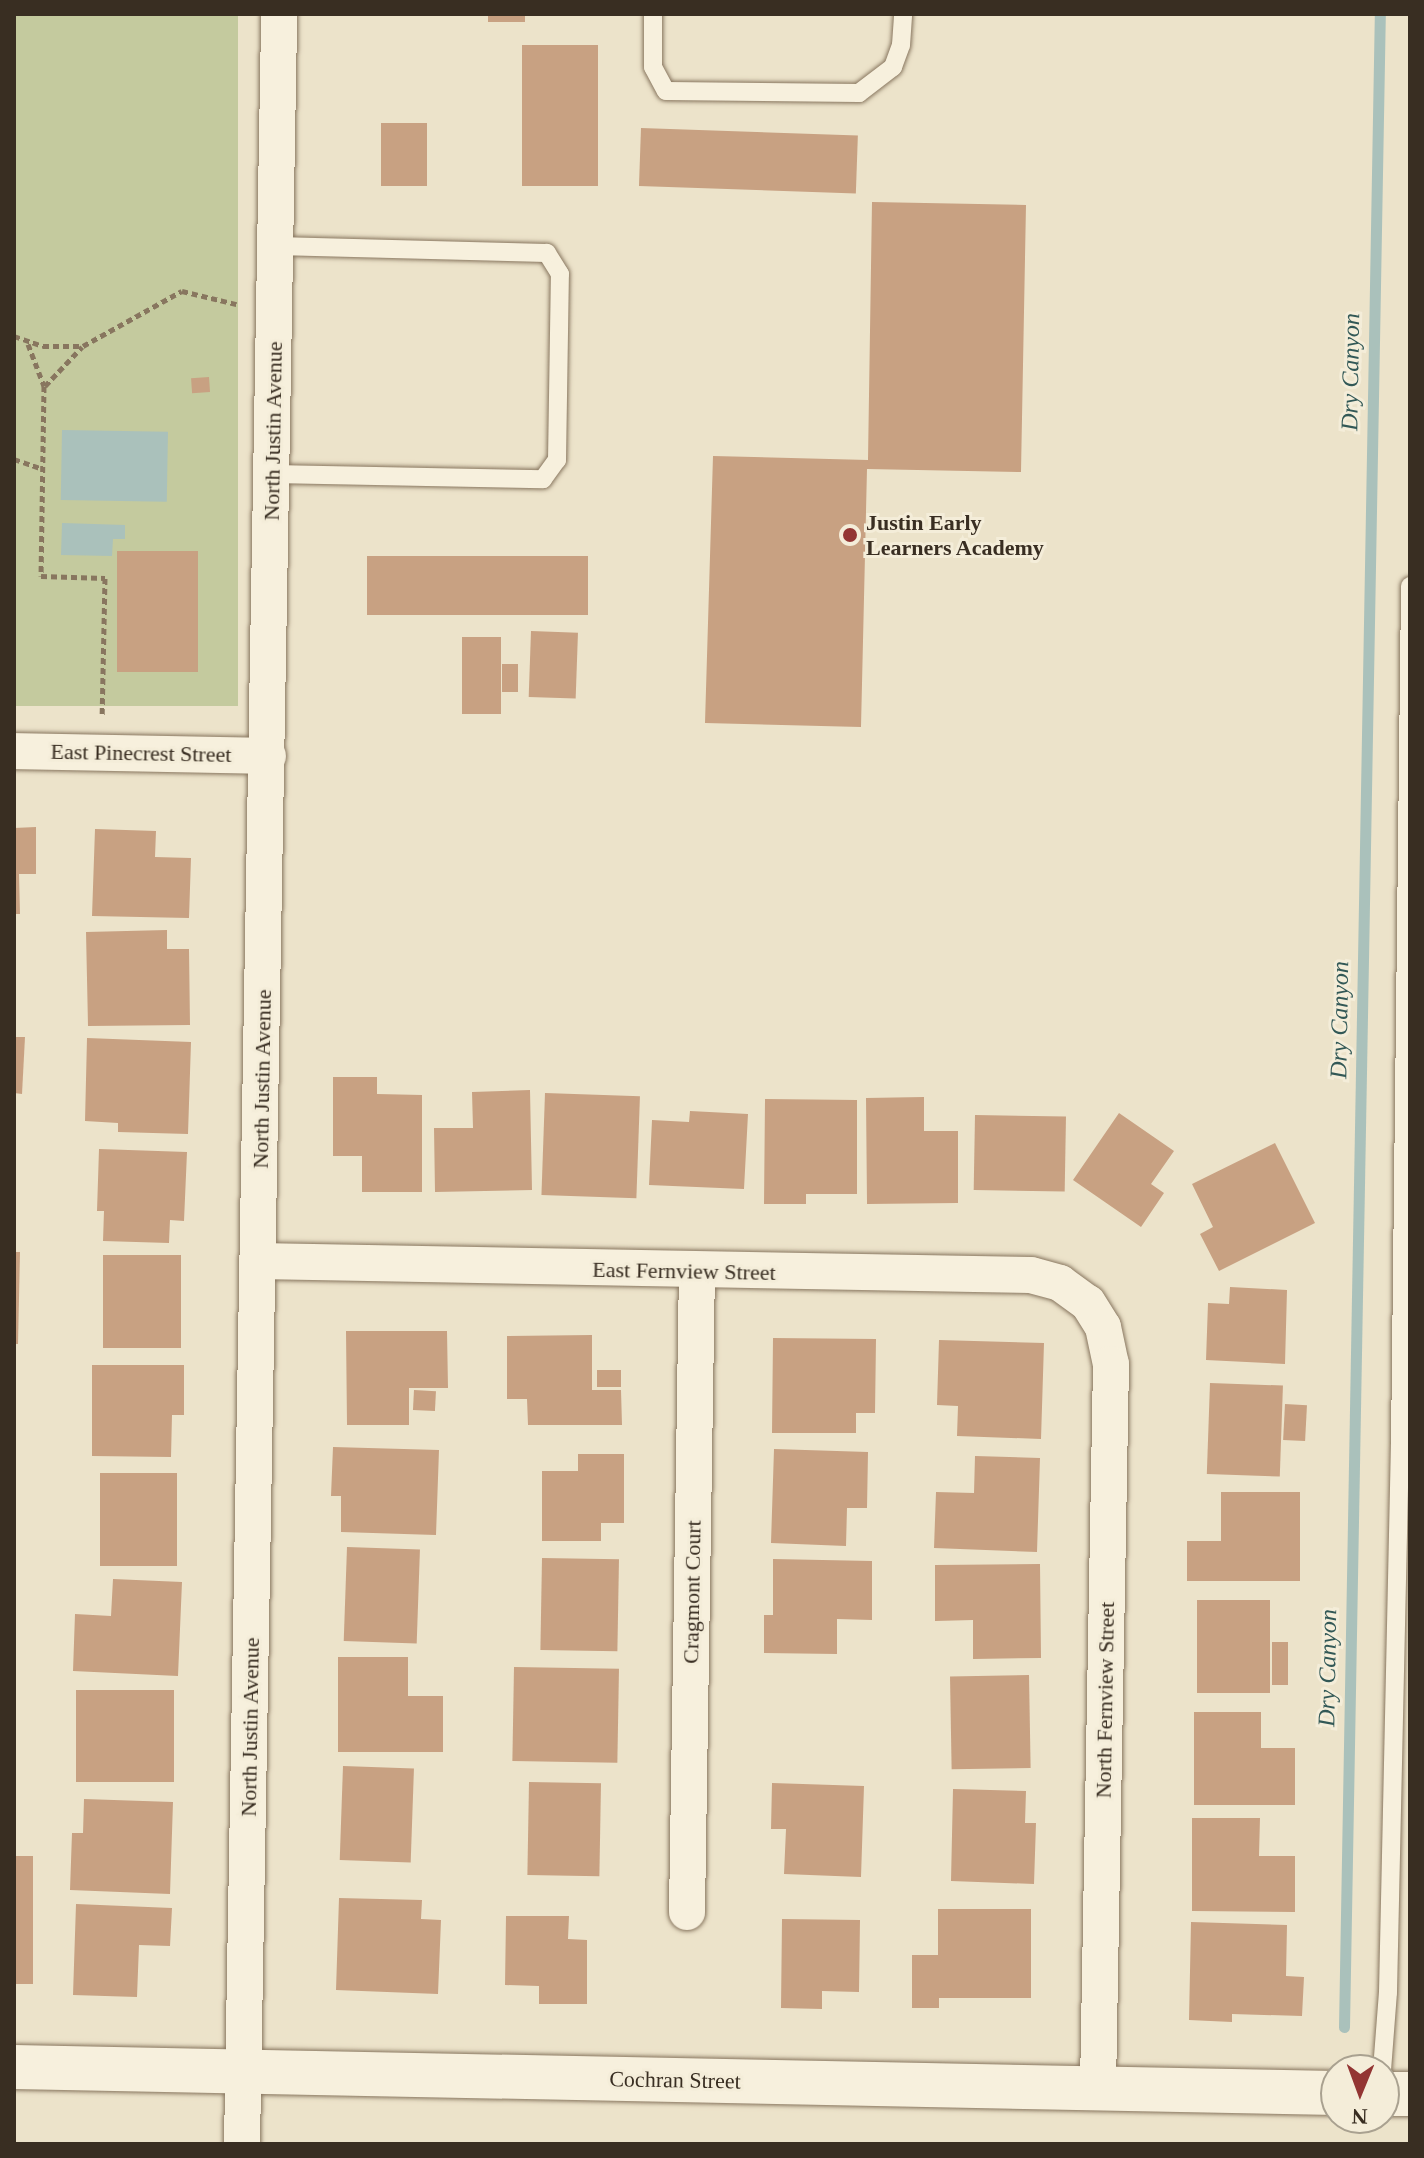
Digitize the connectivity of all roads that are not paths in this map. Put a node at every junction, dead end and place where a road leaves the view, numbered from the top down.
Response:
1 (279, 14) edge
2 (653, 14) edge
3 (903, 14) edge
4 (276, 246) junction
5 (272, 474) junction
6 (1410, 586) edge
7 (14, 751) edge
8 (268, 756) junction
9 (258, 1261) junction
10 (697, 1271) junction
11 (1095, 1315) joint
12 (687, 1912) dead end
13 (1383, 2054) edge
14 (14, 2067) edge
15 (244, 2071) junction
16 (1098, 2089) junction
17 (1320, 2093) edge
18 (242, 2144) edge

1 - 4 street, North Justin Avenue
2 - 3 lane
4 - 5 street, North Justin Avenue
4 - 5 lane
5 - 8 street, North Justin Avenue
6 - 13 lane
7 - 8 street, East Pinecrest Street
8 - 9 street, North Justin Avenue
9 - 10 street, East Fernview Street
9 - 15 street, North Justin Avenue
10 - 11 street, East Fernview Street
10 - 12 street, Cragmont Court
11 - 16 street, North Fernview Street
14 - 15 main road, Cochran Street
15 - 16 main road, Cochran Street
15 - 18 street, North Justin Avenue
16 - 17 main road, Cochran Street

